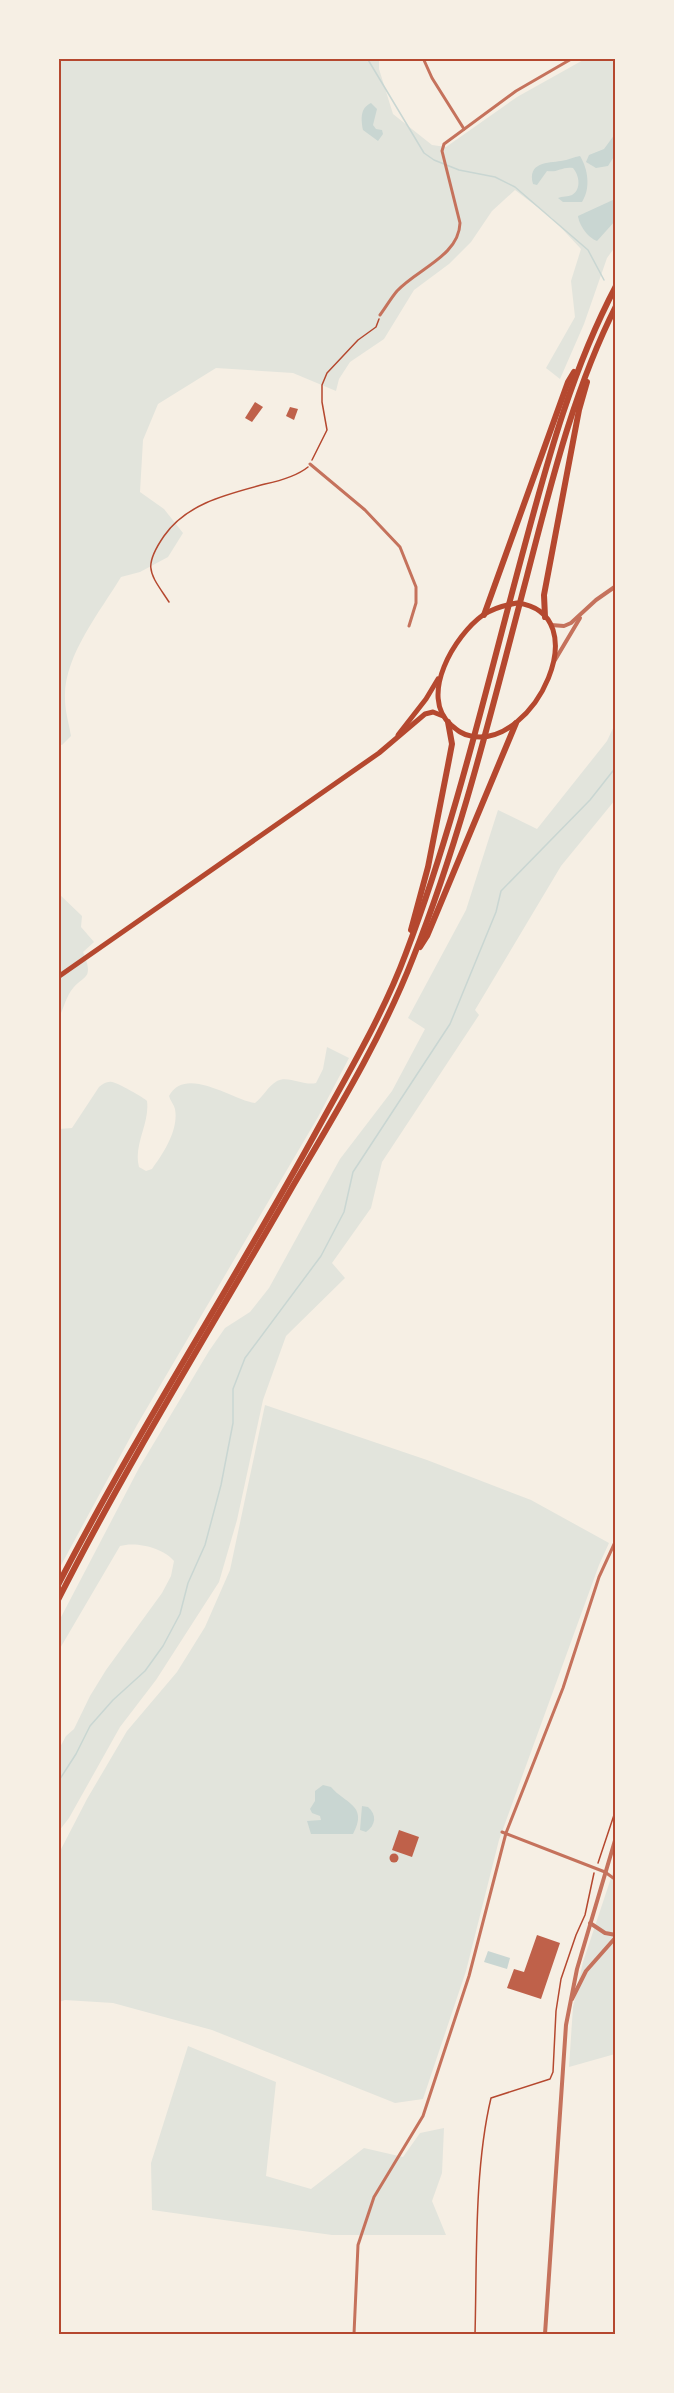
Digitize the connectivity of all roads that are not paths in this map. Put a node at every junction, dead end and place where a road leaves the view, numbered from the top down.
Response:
1 (423, 58) edge
2 (573, 58) edge
3 (464, 129) junction
4 (615, 286) edge
5 (615, 306) edge
6 (380, 315) road end
7 (595, 351) junction
8 (585, 353) junction
9 (310, 464) road end
10 (615, 586) edge
11 (583, 612) junction
12 (484, 615) junction
13 (545, 617) junction
14 (551, 625) junction
15 (409, 626) dead end
16 (554, 661) junction
17 (441, 675) junction
18 (446, 719) junction
19 (516, 723) junction
20 (394, 740) junction
21 (405, 956) junction
22 (413, 957) junction
23 (58, 977) edge
24 (615, 1540) edge
25 (58, 1585) edge
26 (58, 1600) edge
27 (504, 1833) junction
28 (615, 1837) edge
29 (615, 1880) edge
30 (590, 1923) junction
31 (615, 1936) edge
32 (568, 2008) junction
33 (354, 2334) edge
34 (545, 2334) edge

1 - 3 street
2 - 3 street
3 - 6 street
4 - 8 highway
5 - 7 highway
7 - 13 highway
7 - 22 highway
8 - 12 highway
8 - 21 highway
9 - 15 street
10 - 11 street
11 - 14 street
11 - 16 street
12 - 13 main road
12 - 17 main road
13 - 14 main road
14 - 16 main road
16 - 19 main road
17 - 18 main road
17 - 20 main road
18 - 19 main road
18 - 20 main road
18 - 21 highway
19 - 22 highway
20 - 23 main road
21 - 25 highway
22 - 26 highway
24 - 27 street
27 - 29 street
27 - 33 street
28 - 30 street
30 - 31 street
30 - 32 street
31 - 32 street
32 - 34 street

